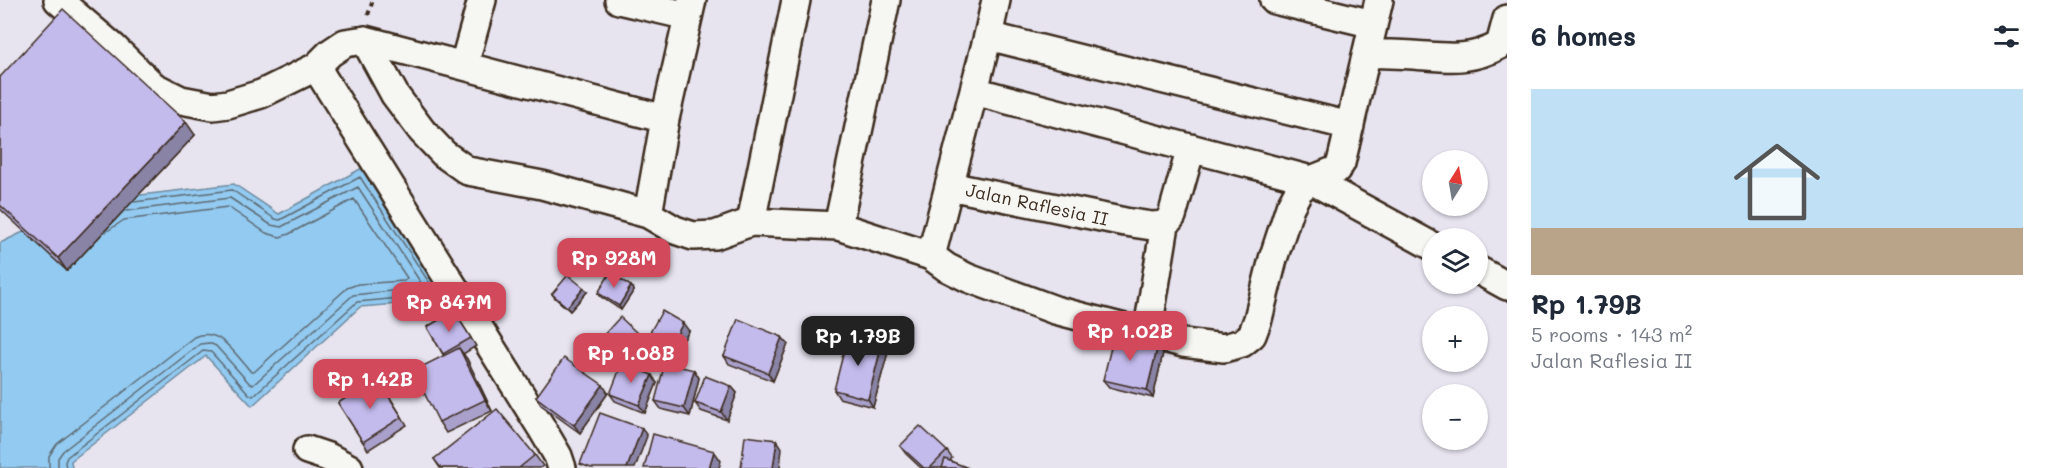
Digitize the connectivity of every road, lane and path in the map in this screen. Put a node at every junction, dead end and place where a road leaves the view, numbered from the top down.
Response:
1 (58, 0) edge
2 (482, 0) edge
3 (619, 0) edge
4 (796, 0) edge
5 (886, 0) edge
6 (996, 0) edge
7 (1274, 0) edge
8 (690, 8) edge
9 (1376, 12) edge
10 (1507, 19) edge
11 (988, 36) junction
12 (365, 40) junction
13 (1503, 42) edge
14 (1367, 53) junction
15 (464, 65) junction
16 (316, 67) junction
17 (974, 91) junction
18 (665, 118) junction
19 (1350, 126) junction
20 (1191, 148) junction
21 (1311, 180) junction
22 (949, 186) junction
23 (648, 213) junction
24 (751, 222) junction
25 (1165, 225) junction
26 (838, 226) junction
27 (1422, 241) edge
28 (931, 256) junction
29 (1488, 276) edge
30 (1507, 286) edge
31 (1147, 335) junction
32 (308, 450) dead end
33 (349, 468) edge
34 (562, 468) edge

1 - 16 street
2 - 15 street
3 - 8 street
4 - 24 street
5 - 26 street
6 - 11 street
7 - 9 street
8 - 18 street
9 - 14 street
10 - 13 street
11 - 17 street
11 - 19 street
12 - 15 street
12 - 16 street
12 - 23 street
13 - 14 street
14 - 19 street
15 - 18 street
16 - 34 street
17 - 20 street
17 - 22 street
18 - 23 street
19 - 21 street
20 - 21 street
20 - 25 street
21 - 27 street
21 - 31 street
22 - 25 street, Jalan Raflesia II
22 - 28 street
23 - 24 street
24 - 26 street
25 - 31 street
26 - 28 street
28 - 31 street
29 - 30 street
32 - 33 street

